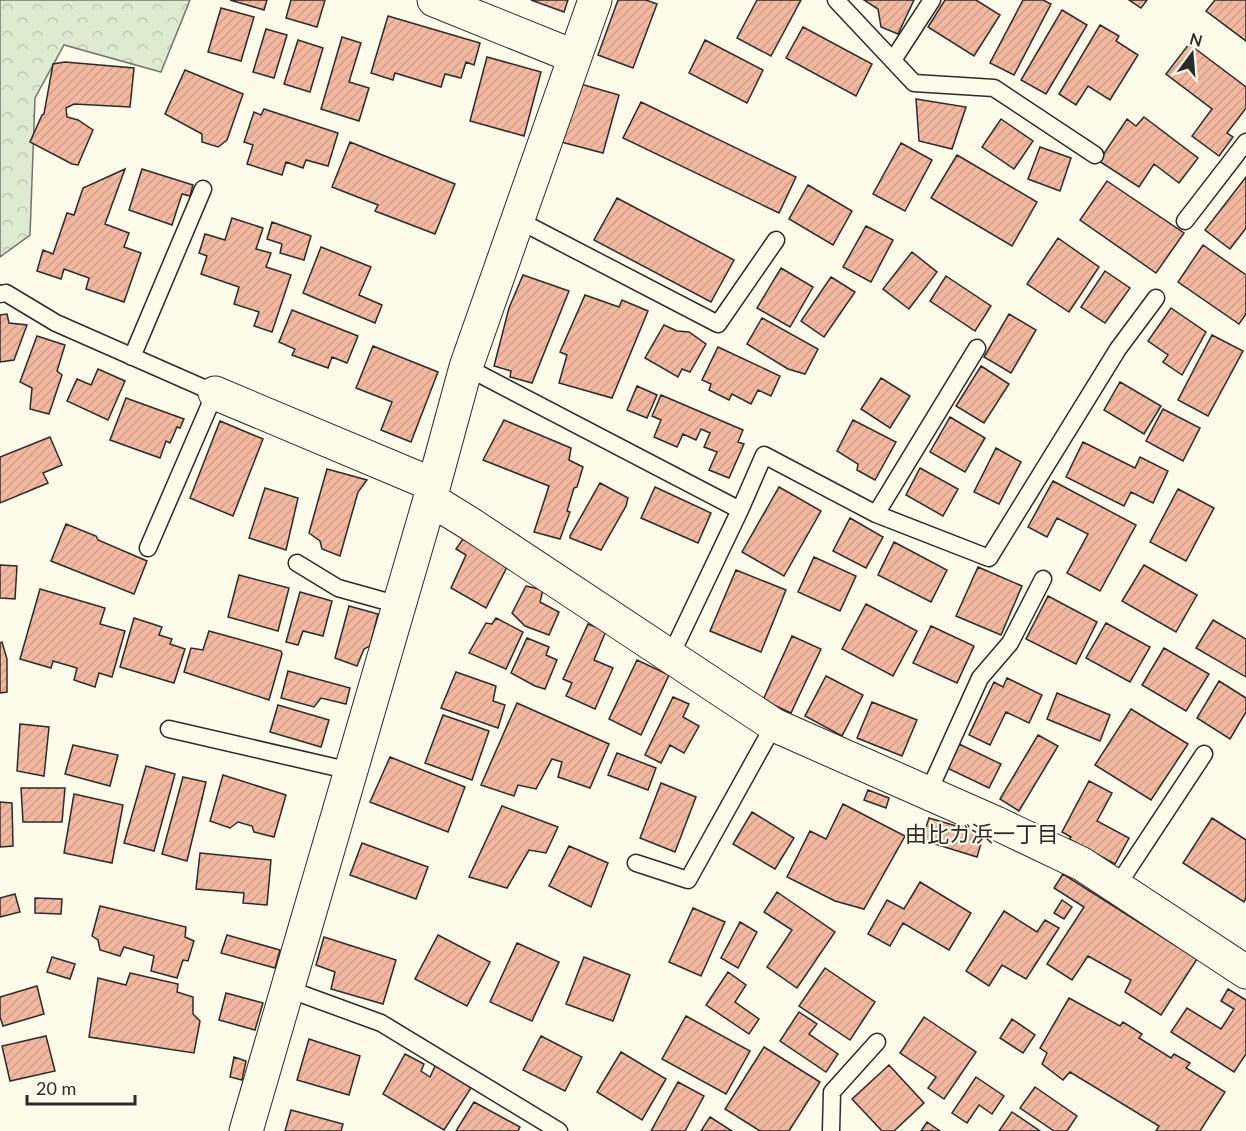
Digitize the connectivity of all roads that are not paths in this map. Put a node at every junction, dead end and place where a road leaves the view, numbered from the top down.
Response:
1 (434, 0) edge
2 (594, 0) edge
3 (836, 0) edge
4 (932, 0) edge
5 (573, 56) junction
6 (893, 60) junction
7 (1246, 142) edge
8 (1095, 155) dead end
9 (203, 189) dead end
10 (518, 220) junction
11 (1185, 221) dead end
12 (776, 240) dead end
13 (0, 294) edge
14 (1156, 298) dead end
15 (977, 348) dead end
16 (132, 357) junction
17 (466, 367) junction
18 (215, 393) junction
19 (432, 492) junction
20 (740, 510) junction
21 (876, 514) junction
22 (148, 548) dead end
23 (297, 563) dead end
24 (1042, 579) dead end
25 (399, 605) junction
26 (670, 657) junction
27 (774, 725) junction
28 (169, 729) dead end
29 (1204, 754) dead end
30 (351, 771) junction
31 (928, 793) junction
32 (636, 863) dead end
33 (1117, 886) junction
34 (1246, 972) edge
35 (288, 989) junction
36 (877, 1042) dead end
37 (246, 1131) edge
38 (559, 1131) edge
39 (831, 1131) edge

1 - 5 street
2 - 5 street
3 - 6 lane
4 - 6 lane
5 - 10 street
6 - 8 lane
7 - 11 lane
9 - 16 lane
10 - 12 lane
10 - 17 street
13 - 16 lane
14 - 21 lane
15 - 21 lane
16 - 18 lane
17 - 19 street
17 - 20 lane
18 - 19 street
18 - 22 lane
19 - 25 street
19 - 26 street
20 - 21 lane
20 - 26 lane
23 - 25 lane
24 - 31 lane
25 - 30 street
26 - 27 street
27 - 31 street
27 - 32 lane
28 - 30 lane
29 - 33 lane
30 - 35 street
31 - 33 street
33 - 34 street
35 - 37 street
35 - 38 lane
36 - 39 lane

